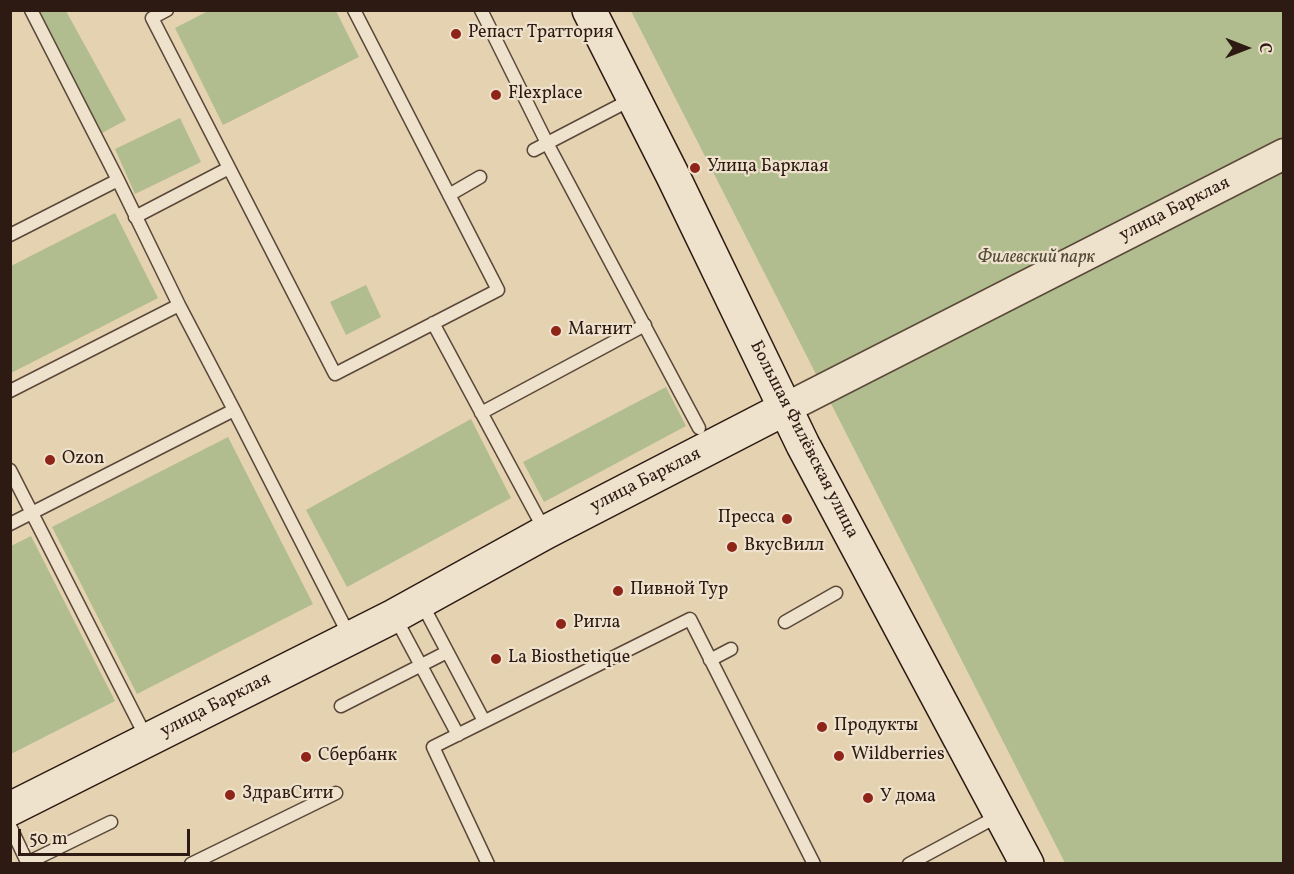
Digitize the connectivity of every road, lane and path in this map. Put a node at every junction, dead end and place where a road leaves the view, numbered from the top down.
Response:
1 (31, 10) edge
2 (167, 10) edge
3 (354, 10) edge
4 (481, 10) edge
5 (590, 10) edge
6 (634, 98) junction
7 (547, 143) junction
8 (534, 150) dead end
9 (1284, 154) edge
10 (229, 168) junction
11 (480, 177) dead end
12 (118, 180) junction
13 (449, 195) junction
14 (135, 217) junction
15 (10, 235) edge
16 (179, 305) junction
17 (433, 324) junction
18 (645, 325) junction
19 (10, 391) edge
20 (786, 408) junction
21 (234, 410) junction
22 (481, 413) junction
23 (699, 428) dead end
24 (10, 470) edge
25 (32, 513) junction
26 (10, 524) edge
27 (546, 532) junction
28 (836, 593) dead end
29 (407, 608) junction
30 (784, 622) dead end
31 (350, 638) junction
32 (731, 649) dead end
33 (447, 652) junction
34 (710, 660) junction
35 (421, 666) junction
36 (341, 706) dead end
37 (484, 721) junction
38 (458, 735) junction
39 (148, 740) junction
40 (336, 793) dead end
41 (10, 809) edge
42 (1001, 815) junction
43 (111, 822) dead end
44 (10, 826) edge
45 (28, 863) edge
46 (191, 864) edge
47 (488, 864) edge
48 (814, 864) edge
49 (909, 864) edge
50 (1027, 864) edge

1 - 12 lane
2 - 10 lane
3 - 13 lane
4 - 7 lane
5 - 6 main road, Большая Филёвская улица
6 - 7 lane
6 - 20 main road, Большая Филёвская улица
7 - 8 lane
7 - 18 lane
9 - 20 street, улица Барклая
10 - 14 lane
10 - 17 lane
11 - 13 lane
12 - 14 lane
12 - 15 lane
13 - 17 lane
14 - 16 lane
16 - 19 lane
16 - 21 lane
17 - 22 lane
18 - 22 lane
18 - 23 lane
20 - 27 main road, улица Барклая
20 - 42 main road, Большая Филёвская улица
21 - 25 lane
21 - 31 lane
22 - 27 lane
24 - 25 lane
25 - 26 lane
25 - 39 lane
27 - 29 main road, улица Барклая
28 - 30 lane
29 - 31 main road, улица Барклая
29 - 33 lane
29 - 35 lane
31 - 39 main road, улица Барклая
32 - 34 lane
33 - 35 lane
33 - 37 lane
34 - 37 lane
34 - 48 lane
35 - 36 lane
35 - 38 lane
37 - 38 lane
38 - 47 lane
39 - 41 main road, улица Барклая
40 - 46 lane
42 - 49 lane
42 - 50 main road, Большая Филёвская улица
43 - 45 lane
44 - 45 lane

